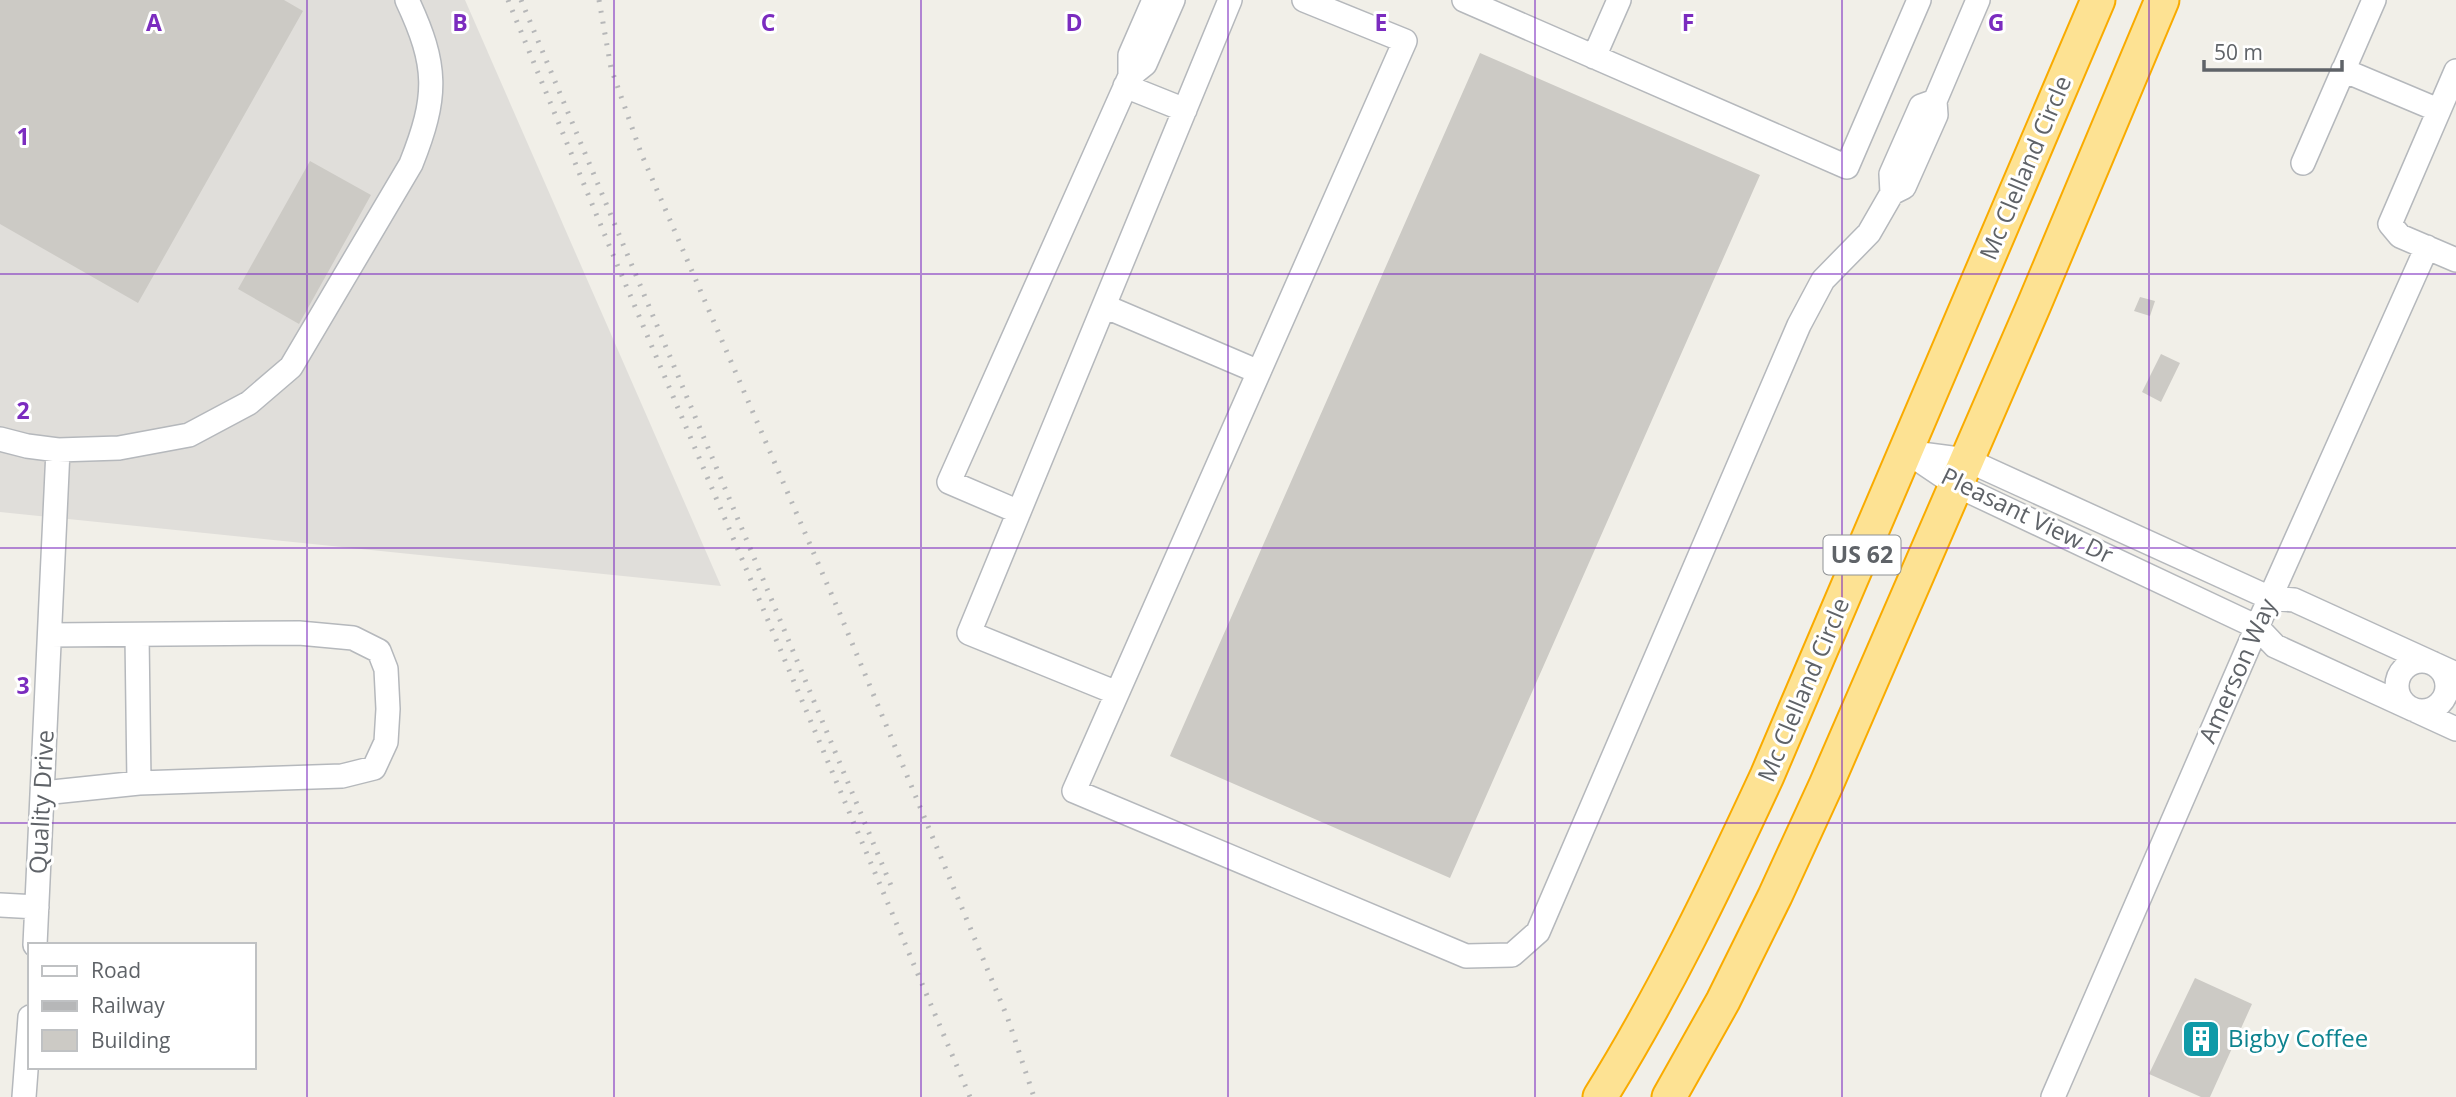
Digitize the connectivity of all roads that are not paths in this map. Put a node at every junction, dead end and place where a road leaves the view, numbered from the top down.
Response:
1 (407, 0) edge
2 (1154, 0) edge
3 (1173, 0) edge
4 (1230, 0) edge
5 (1304, 0) edge
6 (1464, 0) edge
7 (1619, 0) edge
8 (1919, 0) edge
9 (1978, 0) edge
10 (2098, 0) edge
11 (2162, 0) edge
12 (2374, 0) edge
13 (1594, 57) junction
14 (2343, 70) junction
15 (2456, 72) edge
16 (1128, 81) junction
17 (1185, 110) junction
18 (2438, 110) junction
19 (2303, 163) dead end
20 (2427, 247) junction
21 (2456, 260) edge
22 (1104, 306) junction
23 (1259, 372) junction
24 (0, 439) edge
25 (58, 450) junction
26 (1907, 452) junction
27 (1962, 472) junction
28 (1019, 512) junction
29 (2270, 598) junction
30 (2257, 627) junction
31 (50, 635) junction
32 (137, 635) junction
33 (2432, 663) junction
34 (2456, 674) edge
35 (1117, 694) junction
36 (2412, 709) junction
37 (2456, 729) edge
38 (139, 783) junction
39 (43, 793) junction
40 (0, 905) edge
41 (37, 908) junction
42 (35, 943) edge
43 (28, 1044) edge
44 (24, 1097) edge
45 (1600, 1097) edge
46 (1669, 1097) edge
47 (2053, 1097) edge

1 - 25 street
2 - 16 street
3 - 16 street
4 - 17 street
5 - 23 street
6 - 13 street
7 - 13 street
8 - 13 street
9 - 35 street
10 - 26 highway, Mc Clelland Circle / US 62
11 - 27 highway, US 62
12 - 14 street
14 - 18 street
14 - 19 street
15 - 18 street
16 - 17 street
16 - 28 street
17 - 22 street
18 - 20 street
20 - 21 street
20 - 29 street, Amerson Way
22 - 23 street
22 - 28 street
23 - 35 street
24 - 25 street
25 - 31 street, Quality Drive
26 - 27 street, Pleasant View Dr
26 - 45 highway, Mc Clelland Circle / US 62
27 - 29 street, Pleasant View Dr
27 - 30 street, Pleasant View Dr
27 - 46 highway, US 62
28 - 35 street
29 - 30 street, Amerson Way
29 - 33 street, Pleasant View Dr
30 - 36 street, Pleasant View Dr
30 - 47 street, Amerson Way
31 - 32 street
31 - 39 street, Quality Drive
32 - 38 street
32 - 38 street
33 - 34 street, Pleasant View Dr
33 - 36 street
33 - 36 street
36 - 37 street, Pleasant View Dr
38 - 39 street
39 - 41 street, Quality Drive
40 - 41 street
41 - 42 street, Quality Drive
43 - 44 street

